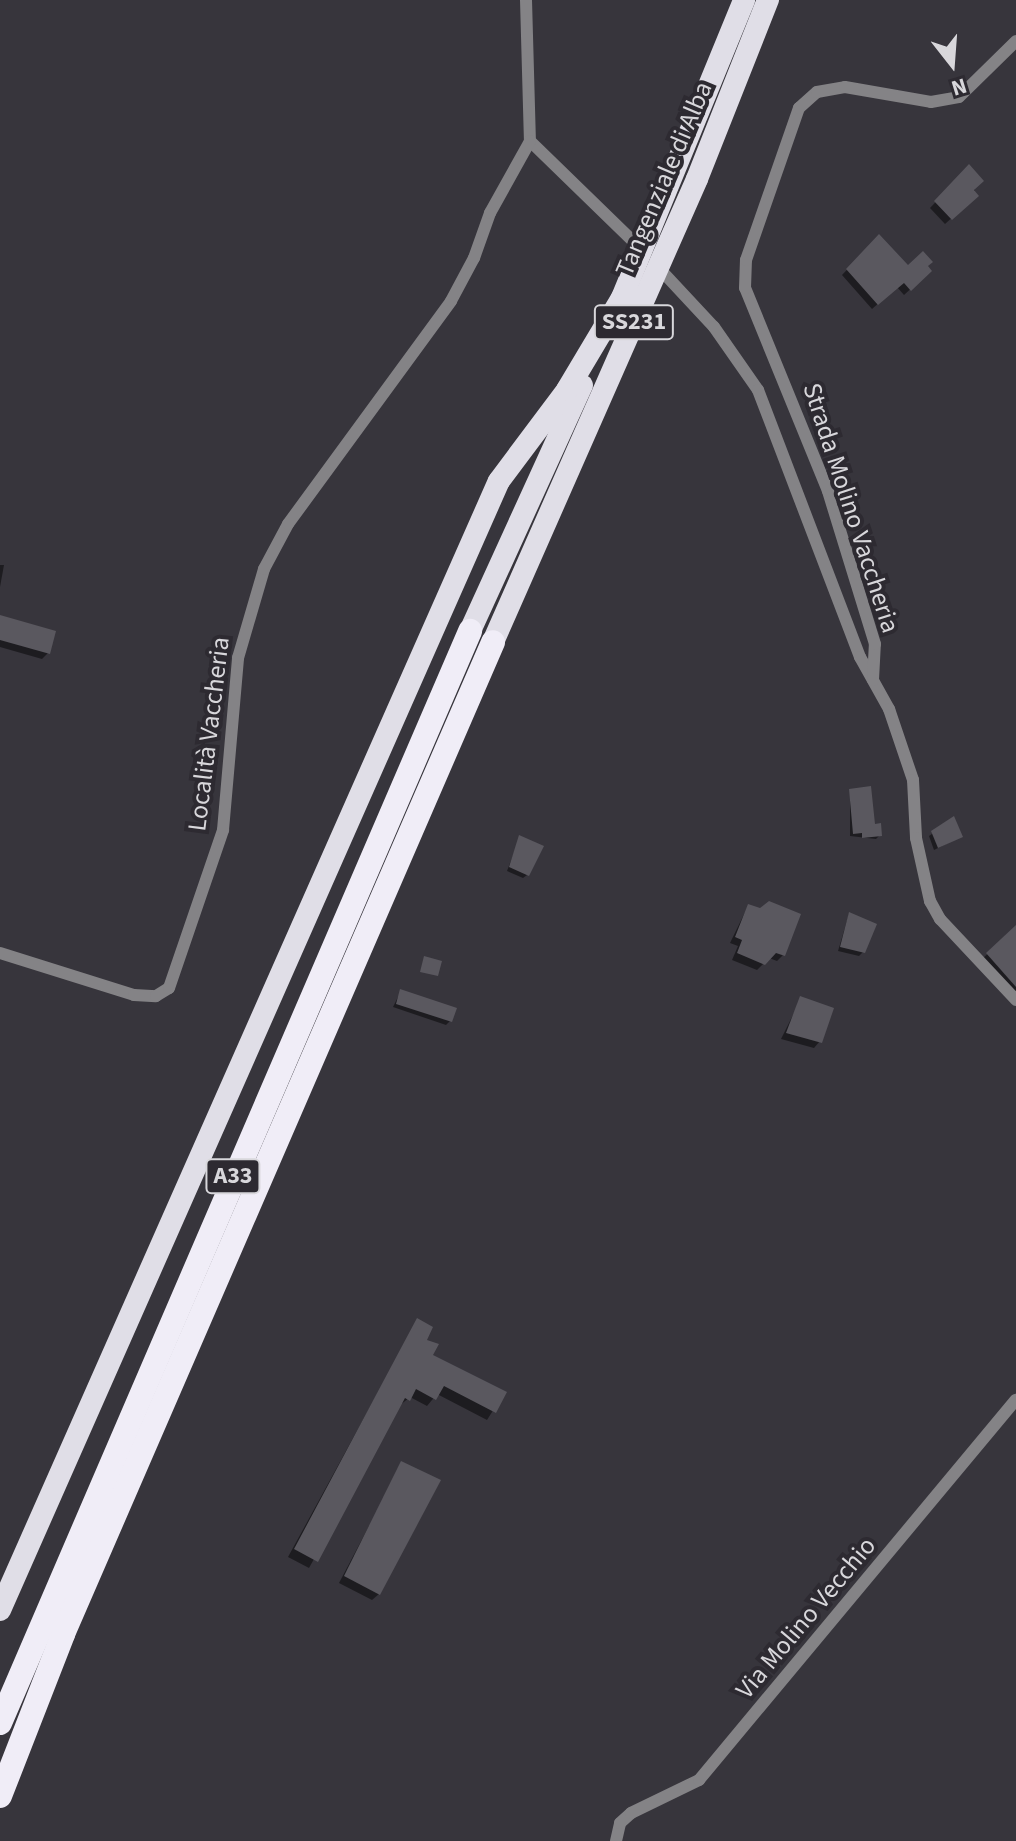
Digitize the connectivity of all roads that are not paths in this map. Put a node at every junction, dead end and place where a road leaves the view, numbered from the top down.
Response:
1 (526, 0) edge
2 (744, 0) edge
3 (768, 0) edge
4 (1016, 41) edge
5 (530, 141) junction
6 (623, 296) junction
7 (470, 631) joint
8 (493, 642) joint
9 (873, 680) junction
10 (0, 953) edge
11 (1016, 1000) edge
12 (1016, 1400) edge
13 (0, 1610) edge
14 (0, 1723) edge
15 (0, 1796) edge
16 (616, 1841) edge

1 - 5 street
2 - 6 highway, SS231
3 - 8 highway, Tangenziale di Alba / SS231
4 - 9 street, Strada Molino Vaccheria
5 - 9 street, Strada Molino Vaccheria
5 - 10 street, Località Vaccheria
6 - 7 highway, SS231
6 - 13 highway
7 - 14 highway, A33
8 - 15 highway, A33
9 - 11 street
12 - 16 street, Via Molino Vecchio

